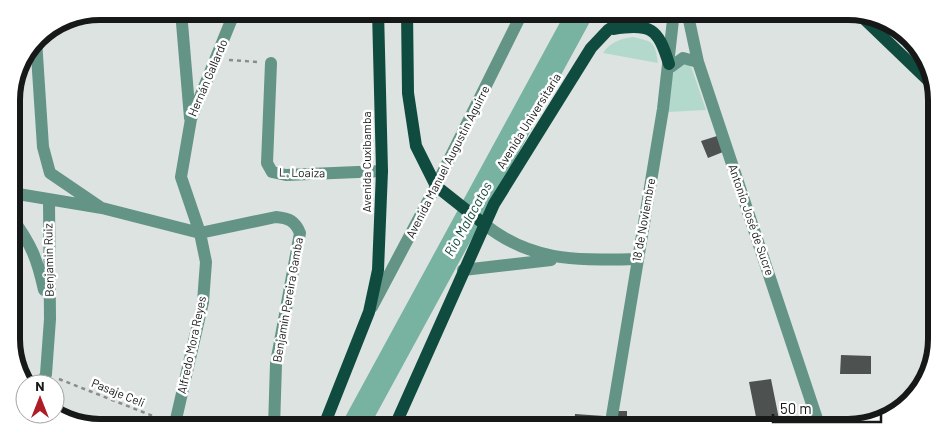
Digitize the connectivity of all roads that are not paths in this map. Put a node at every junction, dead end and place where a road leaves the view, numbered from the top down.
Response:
1 (182, 20) edge
2 (232, 20) edge
3 (378, 20) edge
4 (407, 20) edge
5 (519, 20) edge
6 (623, 20) edge
7 (673, 20) edge
8 (689, 20) edge
9 (865, 22) edge
10 (608, 30) junction
11 (37, 51) edge
12 (698, 62) junction
13 (271, 63) road end
14 (668, 66) junction
15 (925, 77) edge
16 (191, 119) junction
17 (382, 172) junction
18 (436, 186) junction
19 (20, 195) edge
20 (49, 201) junction
21 (102, 208) junction
22 (484, 224) junction
23 (20, 229) edge
24 (200, 233) junction
25 (566, 258) junction
26 (638, 259) junction
27 (463, 270) junction
28 (369, 312) junction
29 (50, 319) junction
30 (44, 374) edge
31 (176, 419) edge
32 (274, 419) edge
33 (327, 419) edge
34 (398, 419) edge
35 (611, 419) edge
36 (817, 419) edge

1 - 16 street
2 - 16 street, Hernán Gallardo
3 - 17 main road, Avenida Cuxibamba
4 - 18 main road
5 - 18 street, Avenida Manuel Augustin Aguirre
6 - 10 main road, Avenida Universitaria
7 - 14 street, 18 de Noviembre
8 - 12 street, Antonio José de Sucre
9 - 15 main road
10 - 14 main road
10 - 22 main road, Avenida Universitaria
11 - 21 street
12 - 14 street
12 - 36 street, Antonio José de Sucre
13 - 17 street, L. Loaiza
14 - 26 street, 18 de Noviembre
16 - 24 street, Hernán Gallardo
17 - 28 main road, Avenida Cuxibamba
18 - 22 main road
18 - 28 street, Avenida Manuel Augustin Aguirre
19 - 20 street, Benjamín Pereira Gamba
20 - 21 street, Benjamín Pereira Gamba
20 - 29 street, Benjamin Ruiz
21 - 24 street, Benjamín Pereira Gamba
22 - 25 street
22 - 27 main road, Avenida Universitaria
23 - 29 street, Benjamin Ruiz
24 - 31 street, Alfredo Mora Reyes
24 - 32 street, Benjamín Pereira Gamba
25 - 26 street
25 - 27 street
26 - 35 street, 18 de Noviembre
27 - 34 main road, Avenida Universitaria
28 - 33 main road, Avenida Cuxibamba
29 - 30 street, Benjamin Ruiz

